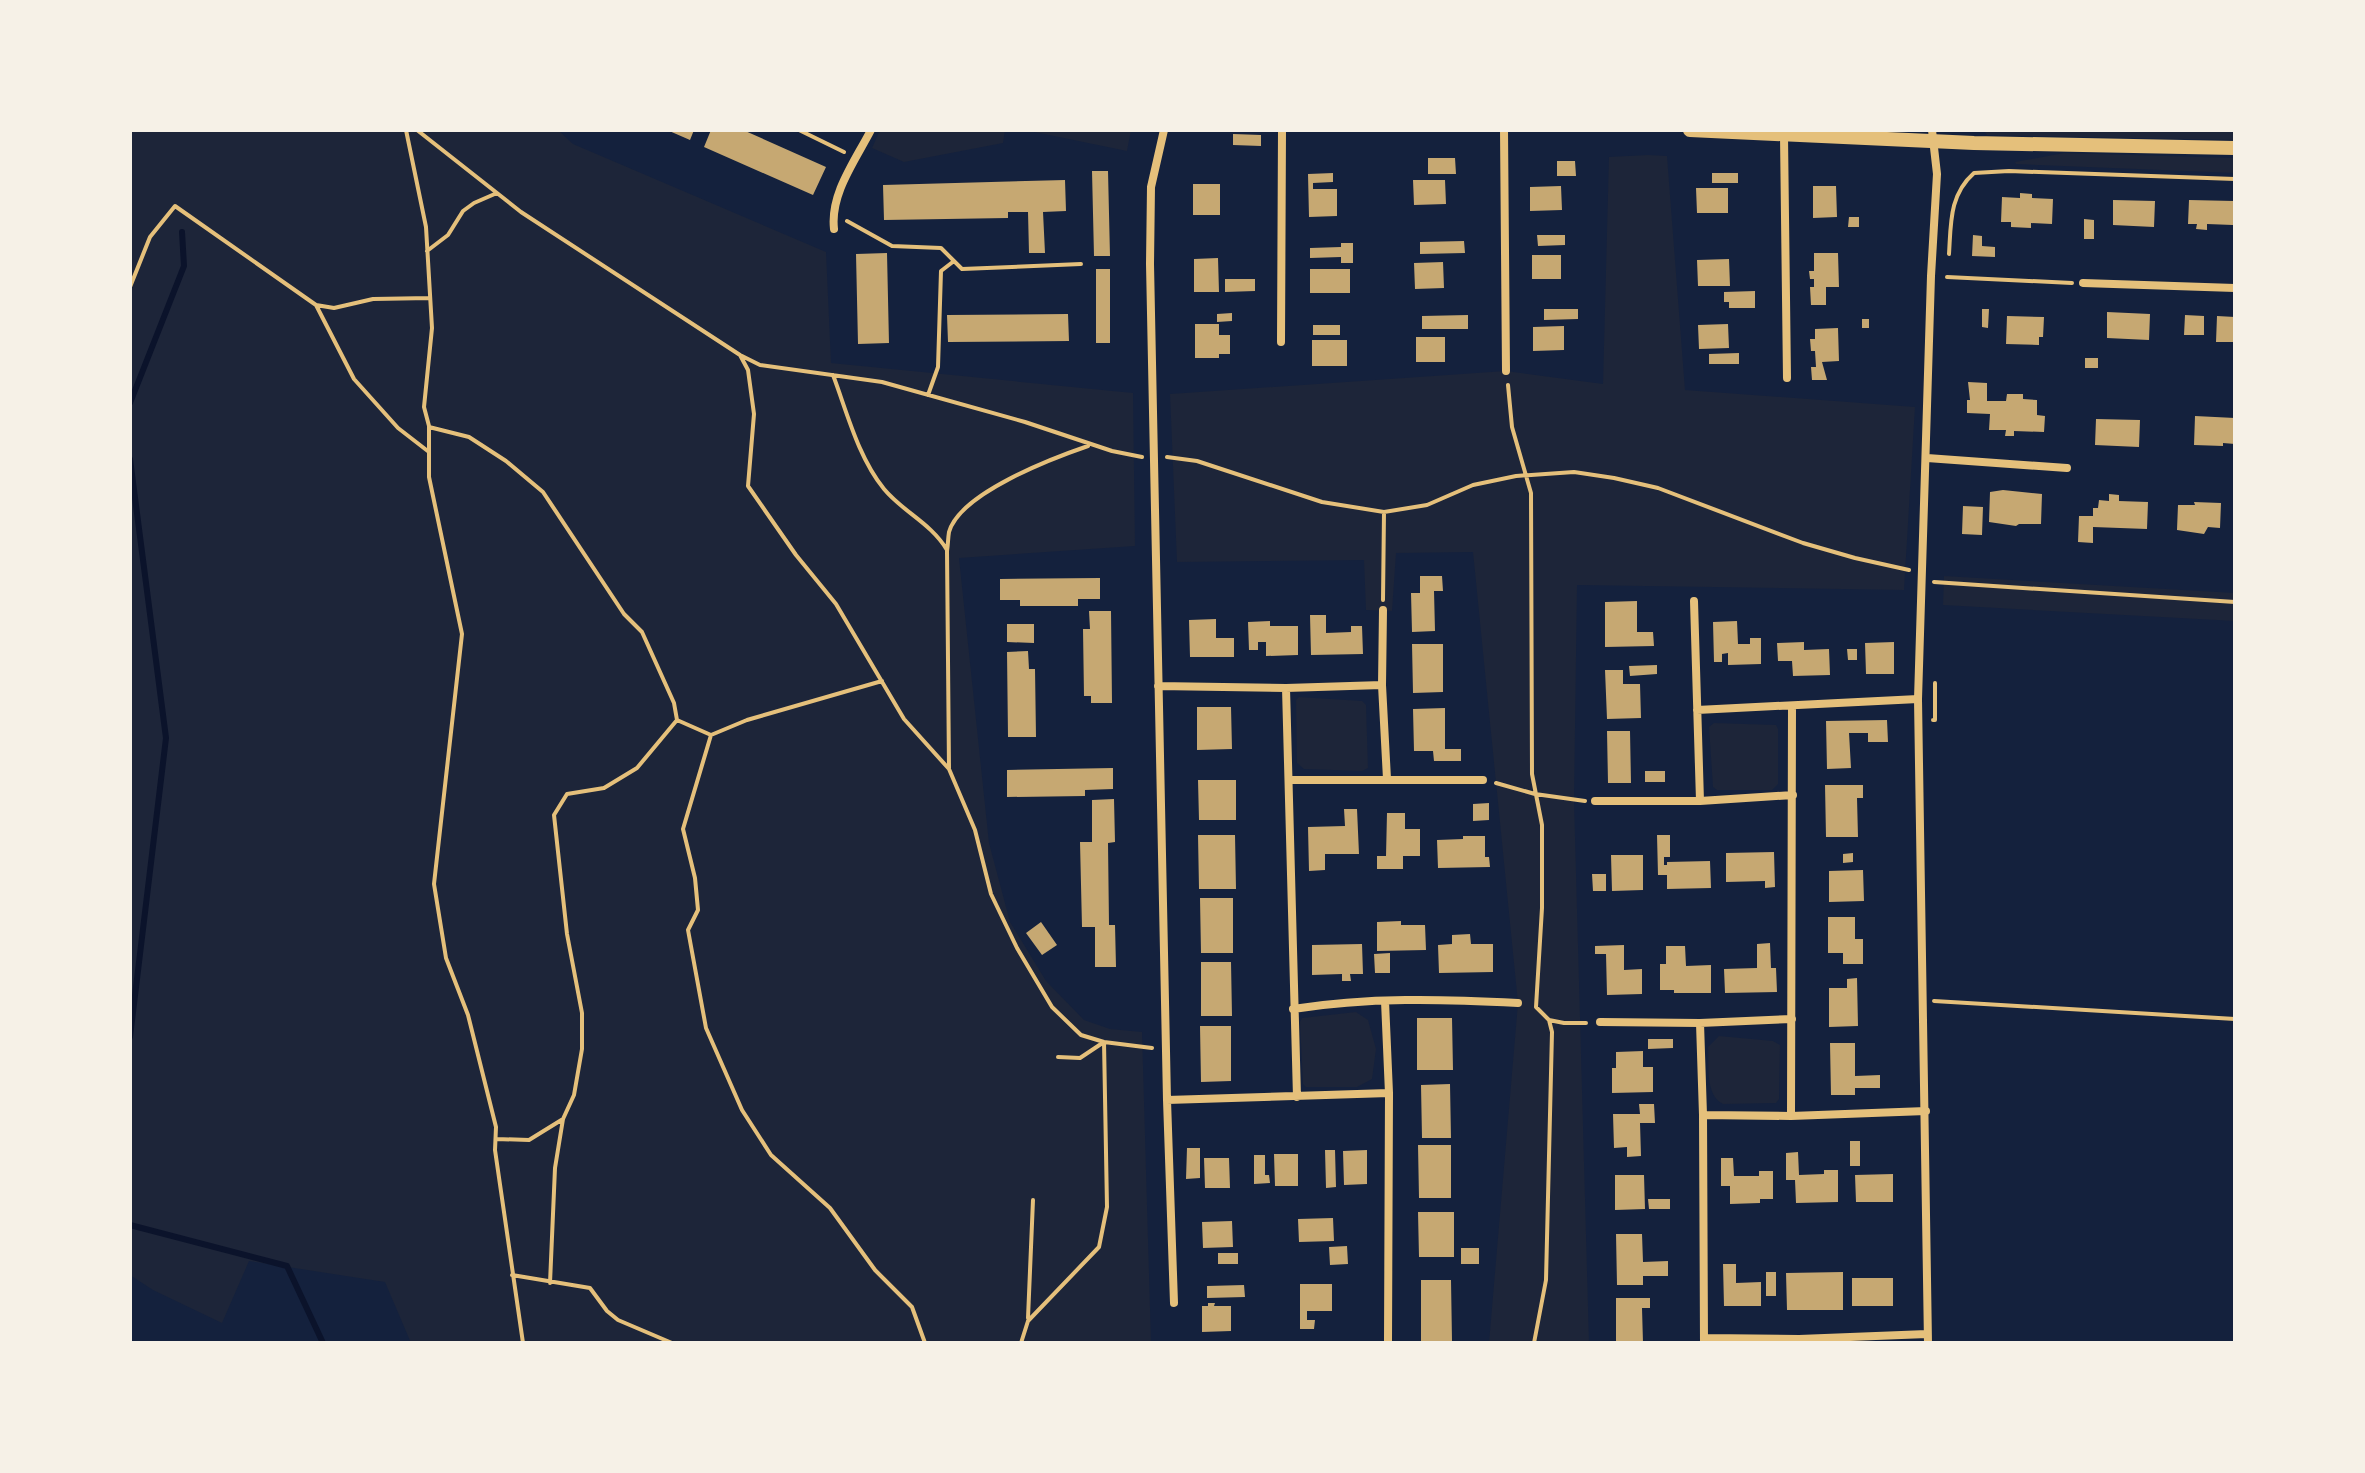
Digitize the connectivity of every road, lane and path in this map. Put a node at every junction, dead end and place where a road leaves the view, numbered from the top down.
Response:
1 (406, 130) edge
2 (417, 130) edge
3 (799, 130) edge
4 (871, 130) edge
5 (1164, 130) edge
6 (1282, 130) edge
7 (1504, 130) edge
8 (1690, 130) edge
9 (1784, 136) junction
10 (1933, 136) edge
11 (2235, 148) edge
12 (857, 158) junction
13 (2235, 179) edge
14 (497, 193) junction
15 (832, 214) junction
16 (834, 229) dead end
17 (427, 251) junction
18 (954, 261) junction
19 (1081, 264) dead end
20 (1947, 277) junction
21 (2083, 283) joint
22 (130, 287) edge
23 (2235, 288) edge
24 (1946, 290) dead end
25 (430, 298) junction
26 (316, 305) junction
27 (1281, 342) dead end
28 (740, 355) junction
29 (1506, 371) joint
30 (833, 375) junction
31 (1787, 378) dead end
32 (928, 395) junction
33 (429, 426) junction
34 (1091, 445) junction
35 (429, 452) junction
36 (1155, 457) junction
37 (1927, 458) junction
38 (2067, 468) dead end
39 (1525, 475) junction
40 (1384, 512) junction
41 (947, 551) junction
42 (1935, 568) dead end
43 (1920, 572) junction
44 (1694, 601) dead end
45 (2235, 602) edge
46 (1383, 610) joint
47 (1935, 674) dead end
48 (882, 681) junction
49 (1382, 685) junction
50 (1158, 686) junction
51 (1286, 688) junction
52 (1918, 699) junction
53 (1792, 707) junction
54 (1697, 710) junction
55 (677, 720) junction
56 (1918, 721) junction
57 (711, 735) junction
58 (949, 769) junction
59 (1387, 779) junction
60 (1289, 780) junction
61 (1483, 780) joint
62 (1535, 794) junction
63 (1793, 795) junction
64 (1595, 801) joint
65 (1700, 801) junction
66 (1385, 1001) junction
67 (1924, 1001) junction
68 (1518, 1003) dead end
69 (1293, 1009) junction
70 (1792, 1019) junction
71 (2235, 1019) edge
72 (1549, 1020) junction
73 (1600, 1022) joint
74 (1700, 1023) junction
75 (1104, 1042) junction
76 (1166, 1048) junction
77 (1058, 1057) dead end
78 (1389, 1093) junction
79 (1297, 1097) junction
80 (1167, 1100) junction
81 (1926, 1111) junction
82 (1703, 1115) junction
83 (1791, 1116) junction
84 (563, 1119) junction
85 (496, 1139) junction
86 (1033, 1200) dead end
87 (512, 1275) junction
88 (550, 1283) junction
89 (1174, 1303) dead end
90 (1028, 1321) junction
91 (1928, 1338) edge
92 (1704, 1340) edge
93 (1800, 1341) edge
94 (1388, 1342) edge
95 (523, 1343) edge
96 (672, 1343) edge
97 (925, 1343) edge
98 (1021, 1343) edge
99 (1534, 1343) edge

1 - 17 path
2 - 14 path
3 - 12 path
4 - 12 street
5 - 36 street
6 - 27 street
7 - 29 street
8 - 9 street
9 - 10 street
9 - 31 street
10 - 11 street
10 - 37 street
12 - 15 street
13 - 20 path
14 - 17 path
14 - 28 path
15 - 16 street
15 - 18 path
17 - 25 path
18 - 19 path
18 - 32 path
20 - 21 path
20 - 24 path
21 - 23 street
22 - 26 path
25 - 26 path
25 - 33 path
26 - 35 path
28 - 30 path
28 - 48 path
29 - 39 path
30 - 32 path
30 - 41 path
32 - 34 path
33 - 35 path
33 - 55 path
34 - 36 path
34 - 41 path
35 - 85 path
36 - 40 path
36 - 50 street
37 - 38 street
37 - 43 street
39 - 40 path
39 - 43 path
39 - 62 path
40 - 46 path
41 - 58 path
42 - 45 path
43 - 52 street
44 - 54 street
46 - 49 street
47 - 56 path
48 - 57 path
48 - 58 path
49 - 51 street
49 - 59 street
50 - 51 street
50 - 76 street
51 - 60 street
52 - 53 street
52 - 56 street
53 - 54 street
53 - 63 street
54 - 65 street
55 - 57 path
55 - 84 path
56 - 67 street
57 - 97 path
58 - 75 path
59 - 60 street
59 - 61 street
60 - 69 street
61 - 62 path
62 - 64 path
62 - 72 path
63 - 65 street
63 - 70 street
64 - 65 street
66 - 68 street
66 - 69 street
66 - 78 street
67 - 71 path
67 - 81 street
69 - 79 street
70 - 74 street
70 - 83 street
72 - 73 path
72 - 99 path
73 - 74 street
74 - 82 street
75 - 76 path
75 - 77 path
75 - 90 path
76 - 80 street
78 - 79 street
78 - 94 street
79 - 80 street
80 - 89 street
81 - 83 street
81 - 91 street
82 - 83 street
82 - 92 street
84 - 85 path
84 - 88 path
85 - 87 path
86 - 90 path
87 - 88 path
87 - 95 path
88 - 96 path
90 - 98 path
91 - 93 street
92 - 93 street

